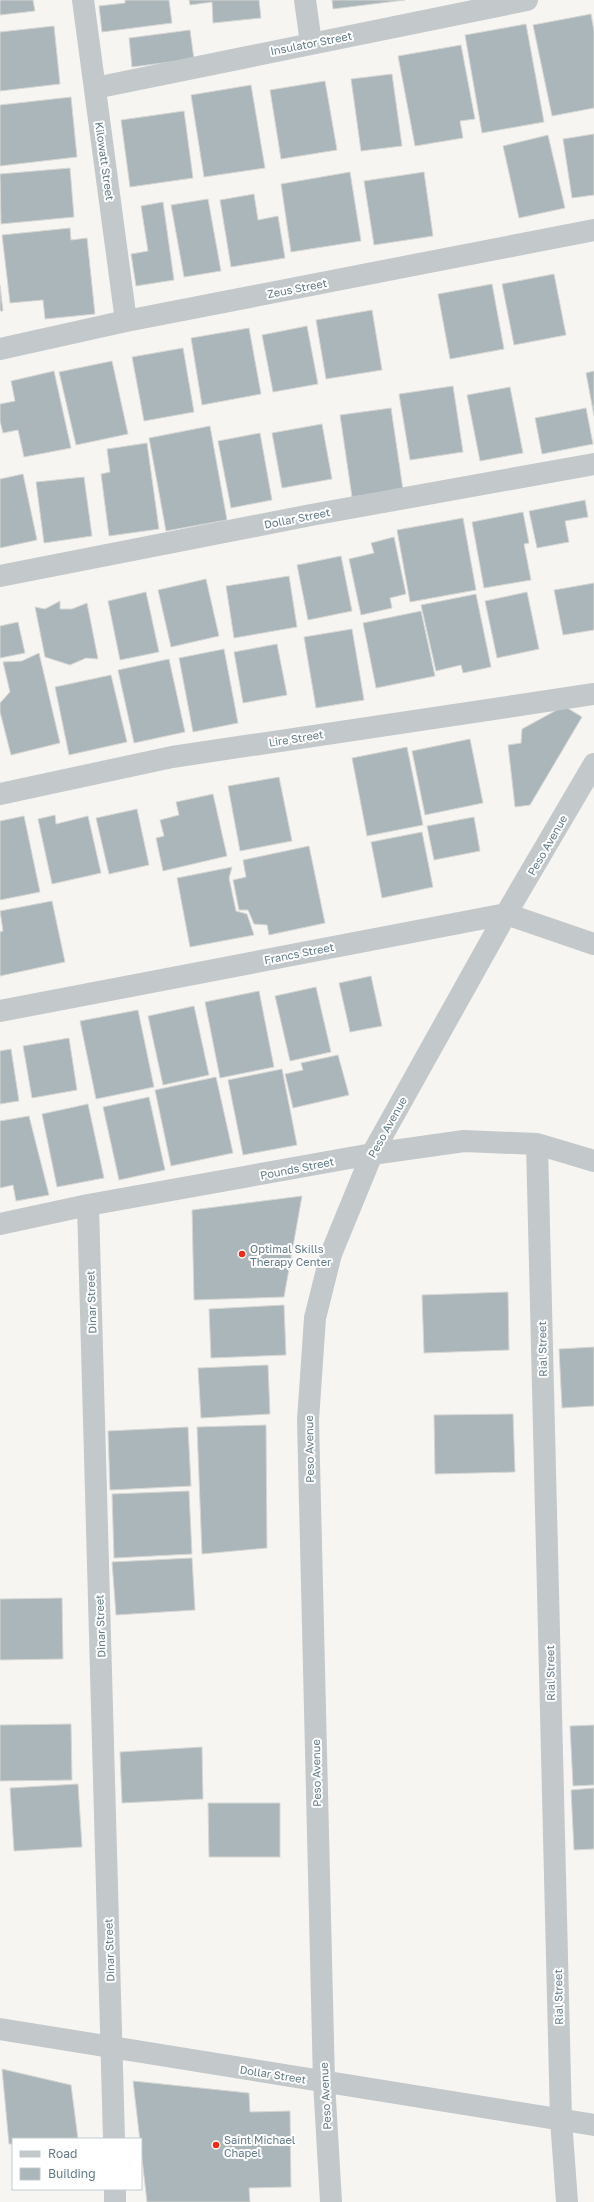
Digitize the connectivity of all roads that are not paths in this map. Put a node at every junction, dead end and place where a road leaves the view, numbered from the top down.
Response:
1 (83, 0) edge
2 (305, 0) edge
3 (527, 0) edge
4 (311, 43) junction
5 (95, 88) junction
6 (594, 230) edge
7 (126, 321) junction
8 (0, 348) edge
9 (594, 464) edge
10 (0, 576) edge
11 (594, 694) edge
12 (594, 764) edge
13 (0, 794) edge
14 (506, 914) junction
15 (594, 944) edge
16 (0, 1011) edge
17 (537, 1144) junction
18 (372, 1154) junction
19 (594, 1161) edge
20 (88, 1205) junction
21 (0, 1224) edge
22 (0, 2029) edge
23 (112, 2047) junction
24 (324, 2082) junction
25 (561, 2120) junction
26 (594, 2125) edge
27 (114, 2138) edge
28 (115, 2190) edge
29 (115, 2202) edge
30 (331, 2202) edge
31 (568, 2202) edge

1 - 5 street, Kilowatt Street
2 - 4 street
3 - 4 street, Insulator Street
4 - 5 street, Insulator Street
5 - 7 street, Kilowatt Street
6 - 7 street, Zeus Street
7 - 8 street, Zeus Street
9 - 10 street, Dollar Street
11 - 13 street, Lire Street
12 - 14 street, Peso Avenue
14 - 15 street, Francs Street
14 - 16 street, Francs Street
14 - 18 street, Peso Avenue
17 - 18 street, Pounds Street
17 - 19 street, Pounds Street
17 - 25 street, Rial Street
18 - 20 street, Pounds Street
18 - 24 street, Peso Avenue
20 - 21 street, Pounds Street
20 - 23 street, Dinar Street
22 - 23 street, Dollar Street
23 - 24 street, Dollar Street
23 - 27 street, Dinar Street
24 - 25 street, Dollar Street
24 - 30 street, Peso Avenue
25 - 26 street, Dollar Street
25 - 31 street, Rial Street
28 - 29 street

